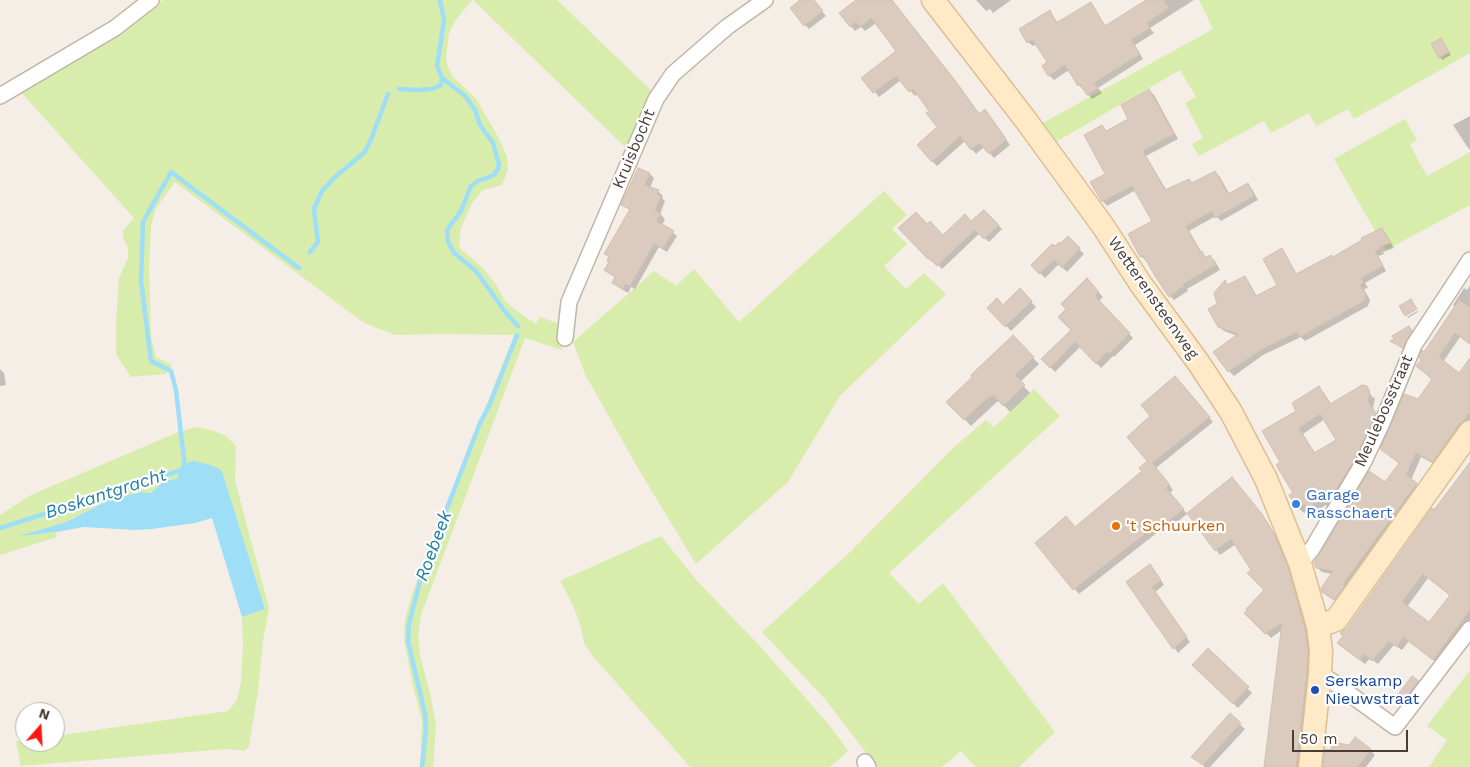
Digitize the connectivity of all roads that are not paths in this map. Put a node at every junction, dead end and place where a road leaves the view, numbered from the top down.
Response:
1 (151, 0) edge
2 (765, 0) edge
3 (933, 0) edge
4 (0, 96) edge
5 (1470, 260) edge
6 (565, 338) dead end
7 (1470, 432) edge
8 (1300, 563) junction
9 (1318, 626) junction
10 (1470, 629) edge
11 (1320, 674) junction
12 (1310, 767) edge

1 - 4 street
2 - 6 street, Kruisbocht
3 - 8 street, Wetterensteenweg
5 - 8 street, Meulebosstraat
7 - 9 street
8 - 9 street, Wetterensteenweg
9 - 11 street, Wetterensteenweg
10 - 11 street
11 - 12 street, Wetterensteenweg

